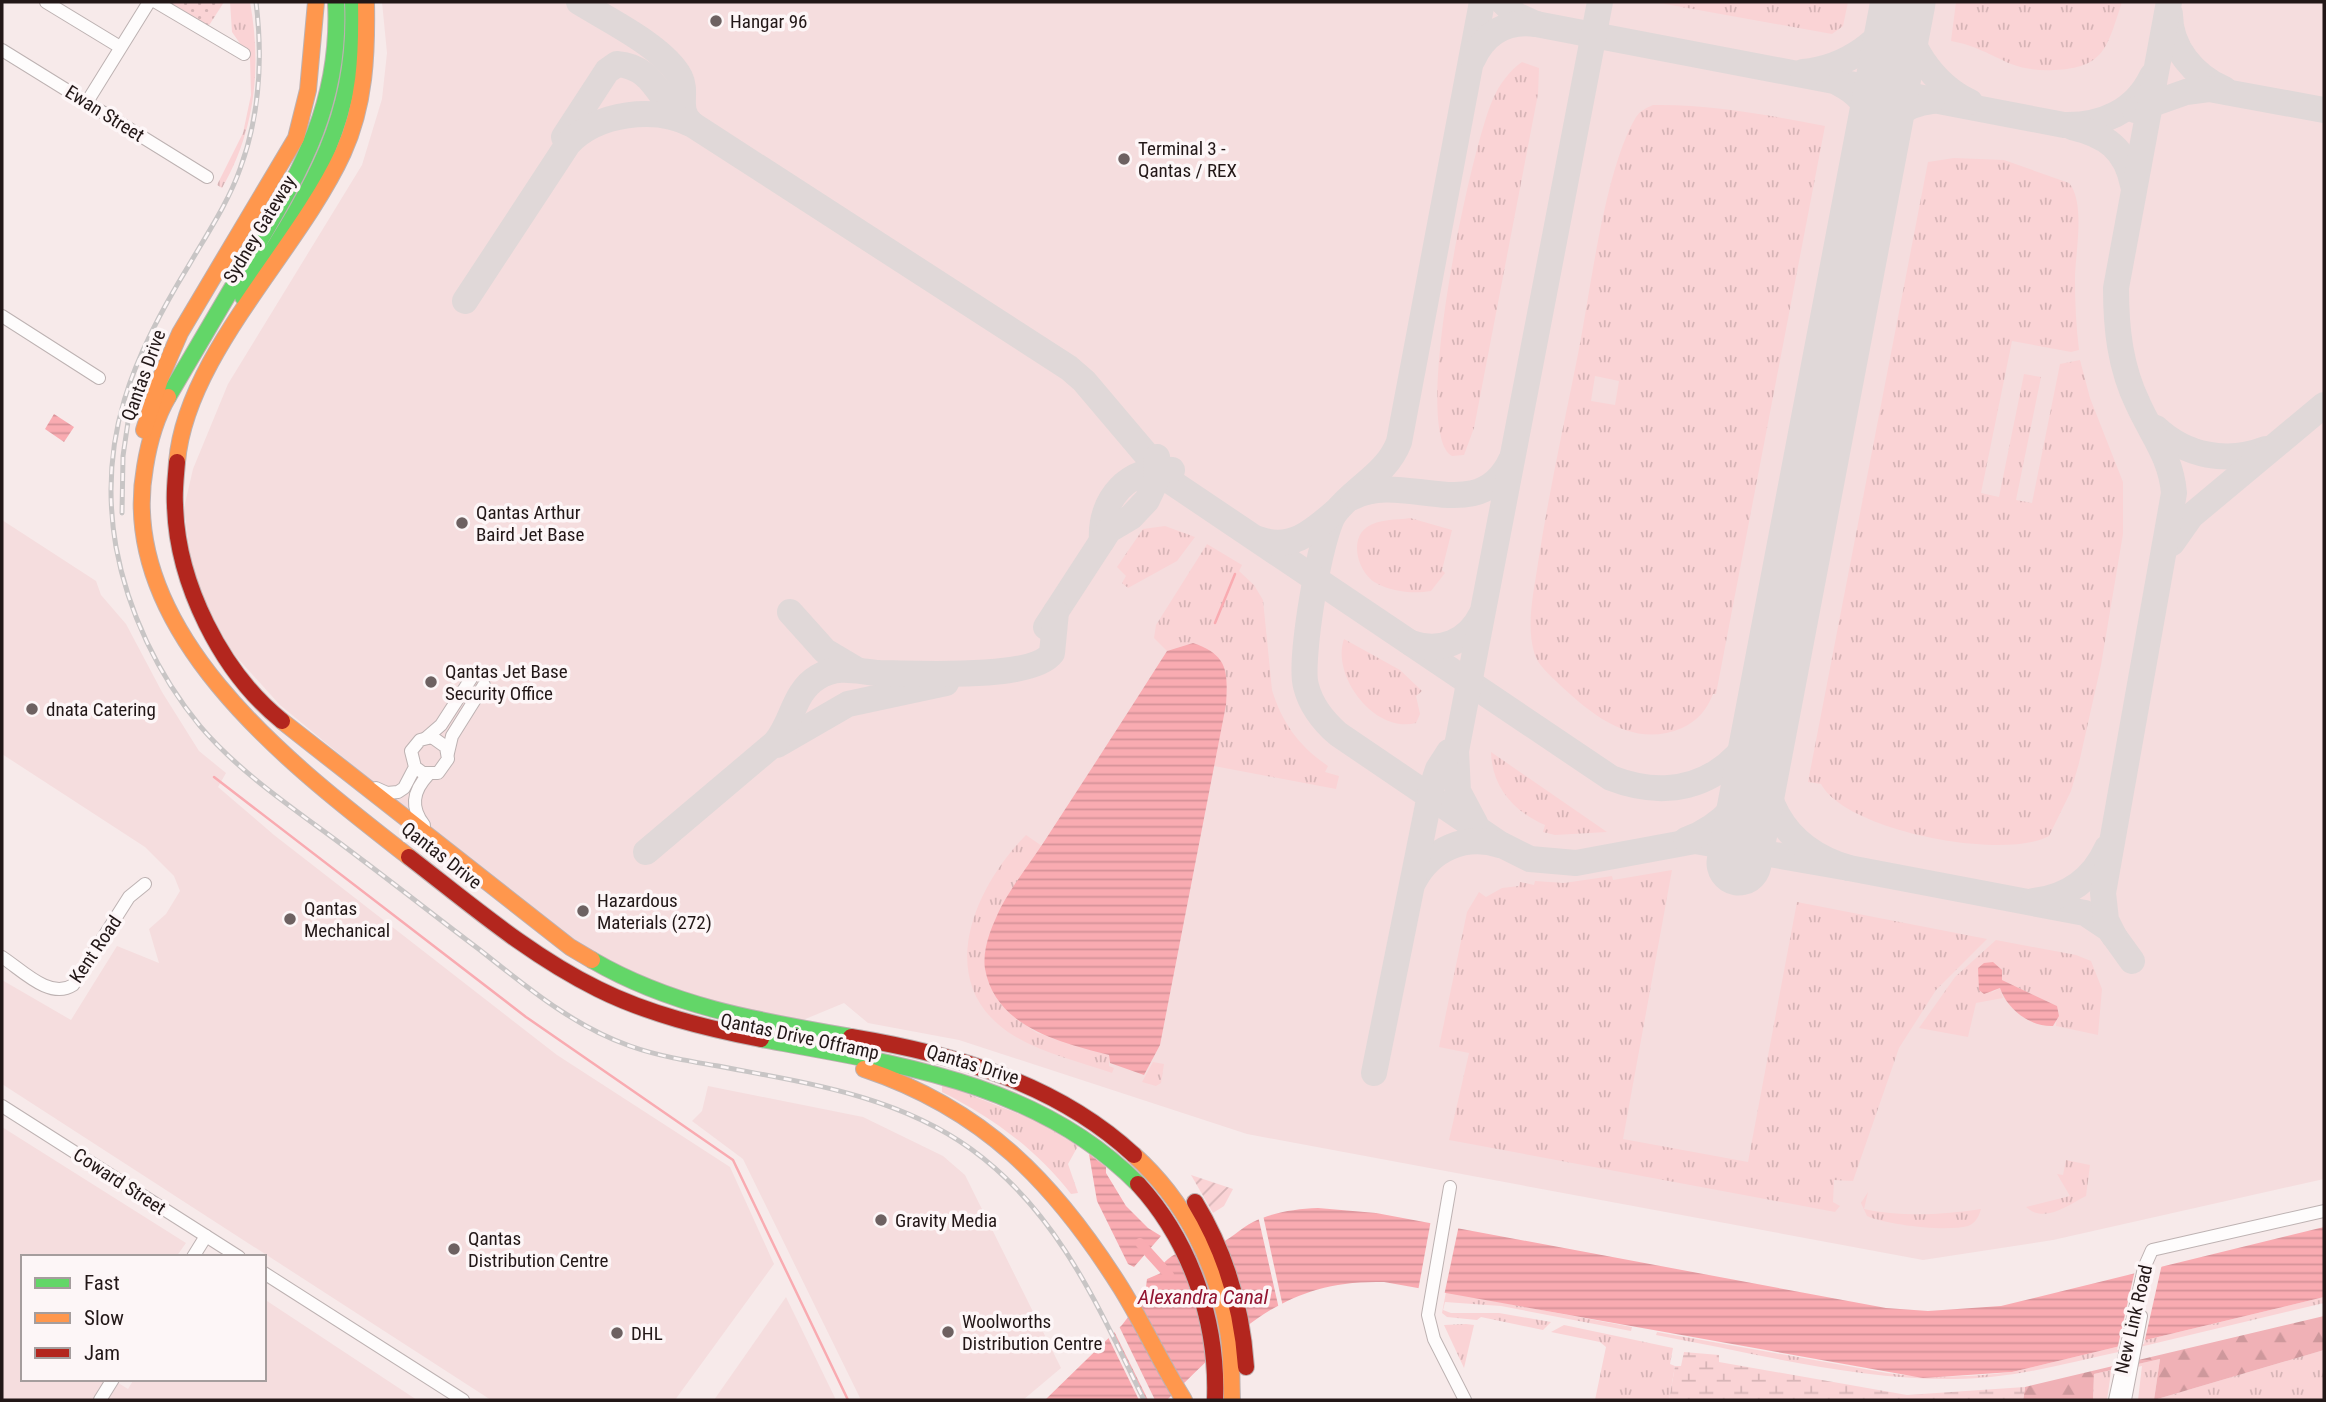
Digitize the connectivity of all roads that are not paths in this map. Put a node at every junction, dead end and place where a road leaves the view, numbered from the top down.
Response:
1 (46, 2) edge
2 (149, 2) edge
3 (156, 2) edge
4 (336, 2) edge
5 (353, 2) edge
6 (366, 2) edge
7 (314, 5) edge
8 (120, 47) junction
9 (2, 50) edge
10 (244, 54) dead end
11 (87, 102) junction
12 (207, 177) dead end
13 (2, 316) edge
14 (99, 378) dead end
15 (177, 469) junction
16 (140, 510) junction
17 (426, 738) junction
18 (448, 753) junction
19 (415, 767) junction
20 (428, 775) junction
21 (356, 778) junction
22 (443, 846) junction
23 (145, 884) dead end
24 (530, 946) junction
25 (2, 957) edge
26 (1035, 1090) junction
27 (2, 1105) edge
28 (1153, 1150) dead end
29 (1450, 1187) dead end
30 (1188, 1190) dead end
31 (2324, 1210) edge
32 (206, 1236) junction
33 (194, 1255) edge
34 (236, 1255) edge
35 (266, 1274) edge
36 (2124, 1373) junction
37 (112, 1381) edge
38 (1182, 1397) edge
39 (100, 1400) edge
40 (463, 1400) edge
41 (1214, 1400) edge
42 (1231, 1400) edge
43 (1244, 1400) edge
44 (1465, 1400) edge
45 (2115, 1400) edge
46 (2125, 1400) edge

1 - 8 street
2 - 8 street
3 - 10 street
4 - 16 main road
5 - 15 main road, Sydney Gateway
6 - 15 main road
7 - 16 main road, Qantas Drive
8 - 11 street
9 - 11 street, Ewan Street
11 - 12 street, Ewan Street
13 - 14 street
15 - 21 main road, Qantas Drive
16 - 24 main road, Qantas Drive
17 - 18 street
17 - 18 street
17 - 19 street
18 - 20 street
19 - 20 street
19 - 21 street
20 - 22 street
21 - 22 main road, Qantas Drive
22 - 26 main road, Qantas Drive
23 - 25 street, Kent Road
24 - 26 main road, Qantas Drive
24 - 38 main road, Qantas Drive Offramp
26 - 28 main road
26 - 41 main road, Qantas Drive
26 - 42 main road, Qantas Drive
27 - 32 street, Coward Street
29 - 44 street
30 - 43 main road
31 - 36 street, New Link Road
32 - 33 street
32 - 34 street, Coward Street
35 - 40 street
36 - 45 street, New Link Road
36 - 46 street, New Link Road
37 - 39 street

